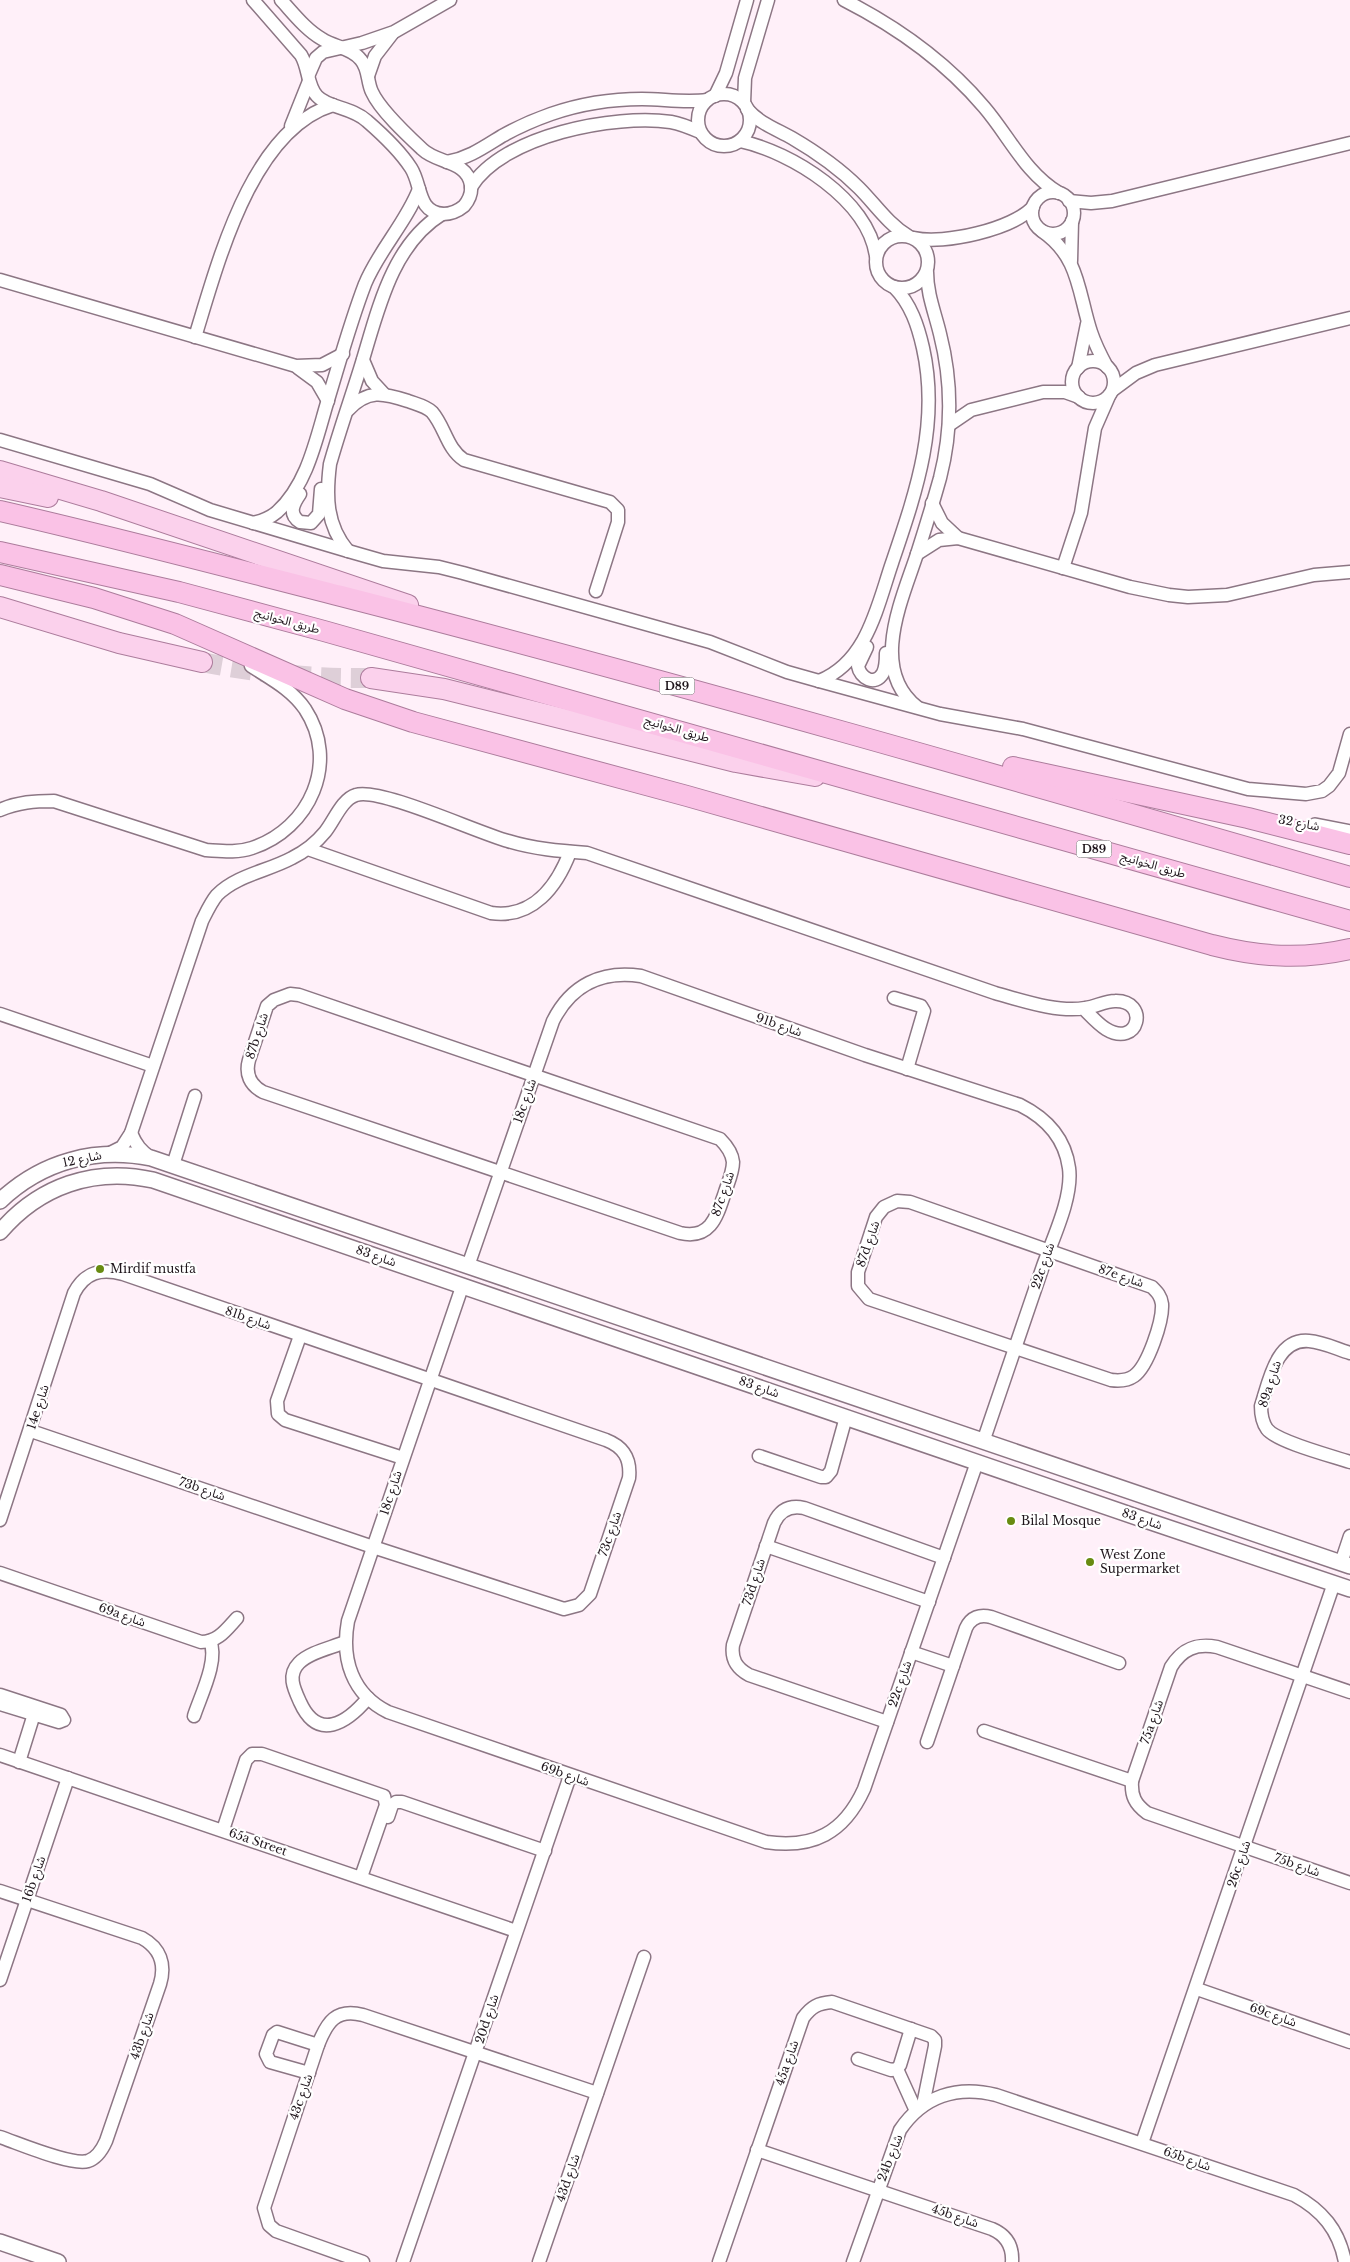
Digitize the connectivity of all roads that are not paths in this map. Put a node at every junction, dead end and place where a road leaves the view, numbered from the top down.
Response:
1 (253, 0) edge
2 (281, 0) edge
3 (450, 0) edge
4 (747, 0) edge
5 (768, 0) edge
6 (844, 0) edge
7 (394, 32) junction
8 (340, 47) junction
9 (368, 76) junction
10 (309, 78) junction
11 (711, 98) junction
12 (333, 105) junction
13 (746, 106) junction
14 (289, 131) junction
15 (700, 132) junction
16 (740, 140) junction
17 (1350, 142) edge
18 (448, 162) junction
19 (1028, 168) junction
20 (471, 187) junction
21 (419, 189) junction
22 (1064, 197) junction
23 (1034, 205) junction
24 (442, 214) junction
25 (1072, 221) junction
26 (1042, 231) junction
27 (911, 237) junction
28 (876, 256) junction
29 (1071, 261) junction
30 (927, 272) junction
31 (0, 280) edge
32 (894, 287) junction
33 (1350, 318) edge
34 (1087, 319) junction
35 (195, 337) junction
36 (343, 354) junction
37 (363, 360) junction
38 (296, 366) junction
39 (1108, 367) junction
40 (1078, 368) junction
41 (1111, 393) junction
42 (384, 394) junction
43 (1080, 398) junction
44 (328, 401) junction
45 (348, 410) junction
46 (949, 425) junction
47 (1093, 437) junction
48 (0, 440) edge
49 (311, 458) junction
50 (330, 464) junction
51 (0, 471) edge
52 (0, 487) edge
53 (932, 503) junction
54 (0, 511) edge
55 (152, 520) junction
56 (253, 523) junction
57 (958, 538) junction
58 (348, 551) junction
59 (0, 552) edge
60 (917, 554) junction
61 (1063, 568) junction
62 (1350, 572) edge
63 (1331, 573) junction
64 (0, 575) edge
65 (1350, 580) edge
66 (596, 591) dead end
67 (0, 607) edge
68 (877, 611) junction
69 (897, 617) junction
70 (465, 628) junction
71 (215, 640) junction
72 (202, 662) tunnel mouth
73 (370, 678) tunnel mouth
74 (819, 681) junction
75 (918, 709) junction
76 (852, 733) junction
77 (1350, 734) edge
78 (838, 777) junction
79 (0, 810) edge
80 (1248, 818) junction
81 (1350, 833) edge
82 (1350, 844) edge
83 (308, 849) junction
84 (570, 852) junction
85 (1350, 877) edge
86 (1350, 921) edge
87 (1350, 949) edge
88 (894, 998) dead end
89 (1084, 1008) dead end
90 (0, 1014) edge
91 (552, 1021) joint
92 (153, 1066) junction
93 (907, 1069) junction
94 (534, 1076) junction
95 (195, 1096) dead end
96 (1020, 1105) joint
97 (131, 1133) junction
98 (110, 1154) junction
99 (152, 1158) junction
100 (173, 1164) junction
101 (500, 1173) junction
102 (168, 1184) joint
103 (0, 1201) edge
104 (0, 1232) edge
105 (1049, 1251) junction
106 (375, 1256) junction
107 (468, 1266) junction
108 (462, 1287) junction
109 (74, 1293) joint
110 (300, 1336) junction
111 (1015, 1349) junction
112 (1350, 1353) edge
113 (430, 1379) junction
114 (846, 1417) junction
115 (31, 1431) junction
116 (983, 1442) junction
117 (759, 1456) dead end
118 (403, 1458) junction
119 (977, 1462) junction
120 (1350, 1462) edge
121 (0, 1520) edge
122 (1350, 1536) edge
123 (766, 1546) junction
124 (373, 1547) junction
125 (944, 1558) junction
126 (1346, 1565) edge
127 (0, 1573) edge
128 (1334, 1583) junction
129 (1350, 1589) edge
130 (929, 1602) junction
131 (237, 1618) dead end
132 (210, 1641) junction
133 (345, 1642) junction
134 (912, 1652) junction
135 (1119, 1663) dead end
136 (953, 1666) junction
137 (1302, 1675) junction
138 (1350, 1692) edge
139 (0, 1695) edge
140 (368, 1698) junction
141 (0, 1704) edge
142 (34, 1714) junction
143 (194, 1716) dead end
144 (887, 1722) junction
145 (984, 1731) dead end
146 (926, 1742) dead end
147 (0, 1755) edge
148 (19, 1762) junction
149 (570, 1776) junction
150 (68, 1778) junction
151 (1132, 1781) junction
152 (224, 1830) junction
153 (766, 1842) joint
154 (1245, 1847) junction
155 (544, 1851) junction
156 (364, 1878) junction
157 (1350, 1883) edge
158 (0, 1891) edge
159 (27, 1901) junction
160 (516, 1931) junction
161 (644, 1957) dead end
162 (0, 1980) edge
163 (1197, 1989) junction
164 (911, 2029) junction
165 (1350, 2042) edge
166 (318, 2045) junction
167 (475, 2054) junction
168 (858, 2059) dead end
169 (897, 2069) junction
170 (309, 2073) junction
171 (597, 2093) junction
172 (996, 2095) joint
173 (919, 2108) junction
174 (0, 2137) edge
175 (1142, 2143) junction
176 (757, 2150) junction
177 (878, 2190) junction
178 (0, 2242) edge
179 (58, 2262) edge
180 (363, 2262) edge
181 (403, 2262) edge
182 (539, 2262) edge
183 (719, 2262) edge
184 (853, 2262) edge
185 (1012, 2262) edge
186 (1345, 2262) edge

1 - 10 street
2 - 8 street
3 - 7 street
4 - 11 street
5 - 13 street
6 - 19 street
7 - 8 street
7 - 9 street
8 - 9 street
8 - 10 street
9 - 18 street
10 - 12 street
10 - 14 street
11 - 13 street
11 - 15 street
11 - 18 street
12 - 14 street
12 - 21 street
13 - 16 street
13 - 27 street
14 - 35 street
15 - 16 street
15 - 20 street
16 - 28 street
17 - 22 street
18 - 20 street
19 - 22 street
19 - 23 street
20 - 24 street
21 - 24 street
21 - 36 street
22 - 23 street
22 - 25 street
23 - 26 street
23 - 27 street
24 - 37 street
25 - 26 street
25 - 29 street
26 - 29 street
27 - 28 street
27 - 30 street
28 - 32 street
29 - 34 street
30 - 32 street
30 - 46 street
31 - 35 street
32 - 68 street
33 - 41 street
34 - 39 street
34 - 40 street
35 - 38 street
36 - 38 street
36 - 44 street
37 - 42 street
37 - 45 street
38 - 44 street
39 - 40 street
39 - 41 street
40 - 43 street
41 - 43 street
41 - 47 street
42 - 45 street
42 - 66 street
43 - 46 street
43 - 47 street
44 - 49 street
45 - 50 street
46 - 53 street
47 - 61 street
48 - 56 street
49 - 50 street
49 - 56 street
50 - 58 street
51 - 55 main road
52 - 55 main road
53 - 57 street
53 - 60 street
54 - 70 highway, D89
55 - 70 main road
56 - 58 street
57 - 60 street
57 - 61 street
58 - 74 street
59 - 78 highway, طريق الخوانيج / D89
60 - 69 street
61 - 63 street
62 - 63 street
63 - 65 street
64 - 71 highway
67 - 72 main road
68 - 69 street
68 - 74 street
69 - 75 street
70 - 76 highway, D89
71 - 79 street
71 - 87 highway
73 - 78 main road
74 - 75 street
75 - 77 street
76 - 80 highway
76 - 85 highway, D89
78 - 86 highway, طريق الخوانيج / D89
80 - 81 street, شارع 32
80 - 82 highway
83 - 84 street
83 - 84 street
83 - 92 street
84 - 89 street
88 - 93 street
90 - 92 street
91 - 93 street, 91b شارع
91 - 94 street, 18c شارع
92 - 97 street
93 - 96 street, 91b شارع
94 - 101 street, 18c شارع
94 - 101 street, 87c شارع
94 - 101 street, 87b شارع
95 - 100 street
96 - 105 street, 22c شارع
97 - 98 street
97 - 99 street
98 - 99 street, شارع 12
98 - 103 street, شارع 12
99 - 100 street, شارع 12
100 - 107 street, شارع 83
101 - 107 street, 18c شارع
102 - 104 street, شارع 12
102 - 106 street, شارع 83
105 - 111 street, 22c شارع
105 - 111 street, 87e شارع
105 - 111 street, 87d شارع
106 - 107 street
106 - 108 street, شارع 83
107 - 116 street, شارع 83
108 - 113 street, 18c شارع
108 - 114 street, شارع 83
109 - 110 street, 81b شارع
109 - 115 street, 14e شارع
110 - 113 street, 81b شارع
110 - 118 street
111 - 116 street, 22c شارع
112 - 120 street, 89a شارع
113 - 118 street, 18c شارع
113 - 124 street, 73c شارع
114 - 117 street
114 - 119 street, شارع 83
115 - 121 street, 14e شارع
115 - 124 street, 73b شارع
116 - 126 street, شارع 83
118 - 124 street, 18c شارع
119 - 125 street, 22c شارع
119 - 128 street, شارع 83
122 - 126 street
123 - 125 street, 73d شارع
123 - 130 street
123 - 144 street, 73d شارع
124 - 133 street, 18c شارع
125 - 130 street, 22c شارع
127 - 132 street, 69a شارع
128 - 129 street, شارع 83
128 - 137 street, 26c شارع
130 - 134 street, 22c شارع
131 - 132 street
132 - 143 street
133 - 140 street, 18c شارع
133 - 140 street
134 - 136 street
134 - 144 street, 22c شارع
135 - 136 street
136 - 146 street
137 - 138 street
137 - 151 street, 75a شارع
137 - 154 street, 26c شارع
139 - 142 street
140 - 149 street, 69b شارع
141 - 142 street
142 - 148 street
144 - 153 street, 22c شارع
145 - 151 street
147 - 148 street, 65a Street
148 - 150 street, 65a Street
149 - 153 street, 69b شارع
149 - 155 street, 20d شارع
150 - 152 street, 65a Street
150 - 159 street, 16b شارع
151 - 154 street
152 - 156 street, 65a Street
152 - 156 street
154 - 157 street, 75b شارع
154 - 163 street, 26c شارع
155 - 156 street
155 - 160 street, 20d شارع
156 - 160 street, 65a Street
158 - 159 street
159 - 162 street, 16b شارع
159 - 174 street, 43b شارع
160 - 167 street, 20d شارع
161 - 171 street, 43d شارع
163 - 165 street, 69c شارع
163 - 175 street, 26c شارع
164 - 169 street
164 - 173 street
164 - 176 street, 45a شارع
166 - 167 street, 43c شارع
166 - 170 street, 43c شارع
166 - 170 street
167 - 171 street
167 - 181 street, 20d شارع
168 - 169 street
169 - 173 street
170 - 180 street, 43c شارع
171 - 182 street, 43d شارع
172 - 173 street, 24b شارع
172 - 175 street, 65b شارع
173 - 177 street, 24b شارع
175 - 186 street, 65b شارع
176 - 177 street
176 - 183 street, 45a شارع
177 - 184 street, 24b شارع
177 - 185 street, 45b شارع
178 - 179 street

